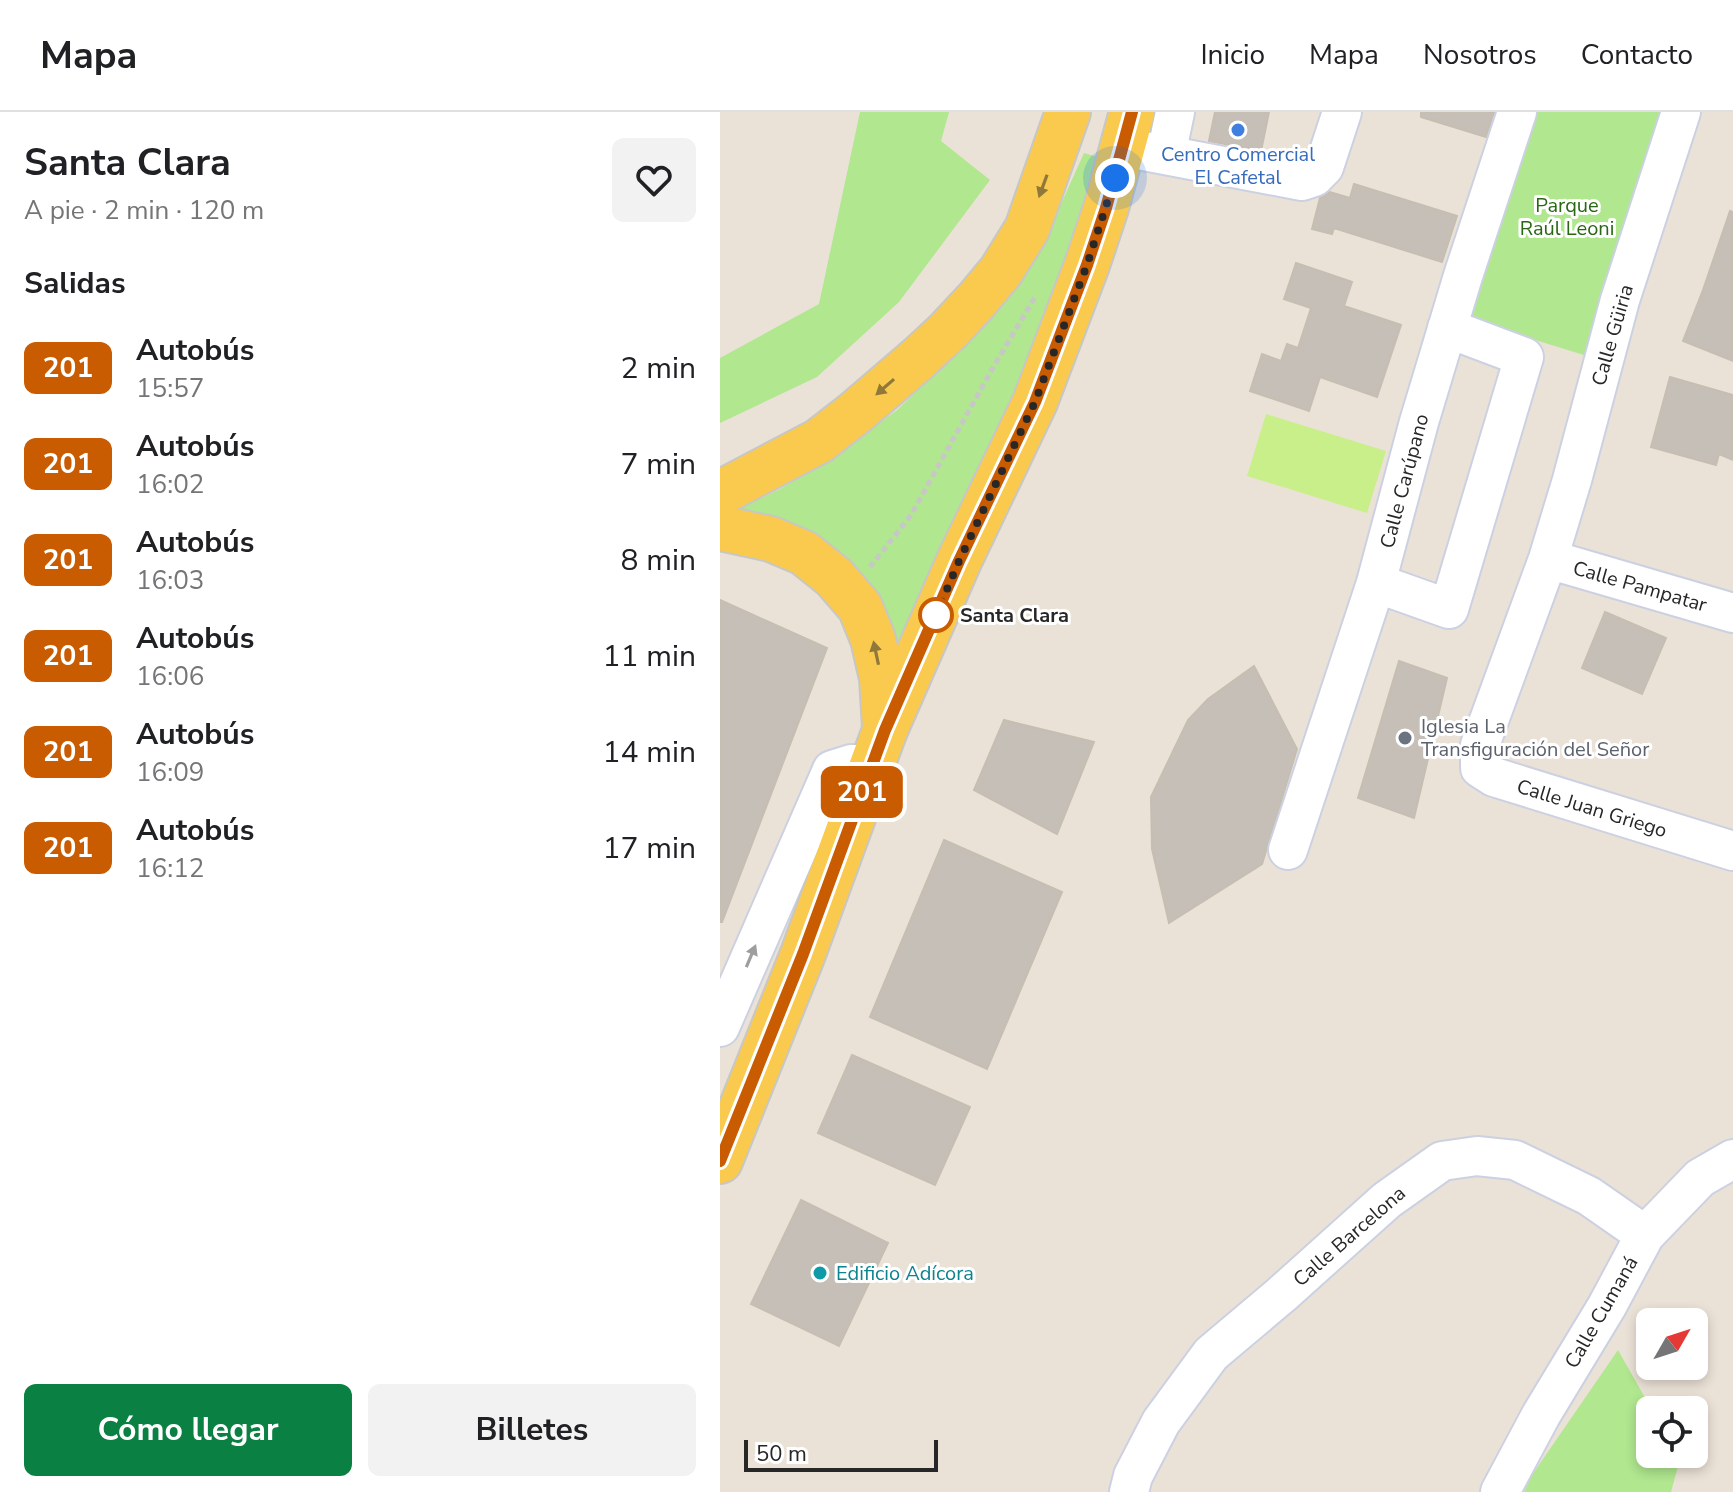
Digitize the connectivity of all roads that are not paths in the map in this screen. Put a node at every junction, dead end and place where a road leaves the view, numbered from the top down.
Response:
1 (1068, 112) edge
2 (1175, 112) edge
3 (1342, 112) edge
4 (1517, 112) edge
5 (1681, 112) edge
6 (1127, 130) edge
7 (1166, 155) junction
8 (1447, 328) junction
9 (720, 493) edge
10 (720, 528) edge
11 (1548, 559) junction
12 (1393, 588) junction
13 (1733, 613) edge
14 (879, 747) junction
15 (1288, 850) dead end
16 (1733, 851) edge
17 (722, 1023) edge
18 (770, 1037) junction
19 (1733, 1159) edge
20 (720, 1161) edge
21 (1645, 1235) junction
22 (1129, 1492) edge
23 (1500, 1492) edge

1 -> 9 main road
2 - 7 street
3 - 7 street
4 - 8 street, Calle Carúpano
5 - 11 street, Calle Güiria
6 - 7 street
6 - 14 main road
8 - 12 street, Calle Carúpano
8 - 12 street
14 -> 10 main road
11 - 13 street, Calle Pampatar
11 - 16 street, Calle Juan Griego
12 - 15 street, Calle Carúpano
17 -> 14 street
14 - 18 main road
17 - 18 street
18 - 20 main road
19 - 21 street, Calle Cumaná
21 - 22 street, Calle Barcelona
21 - 23 street, Calle Cumaná

